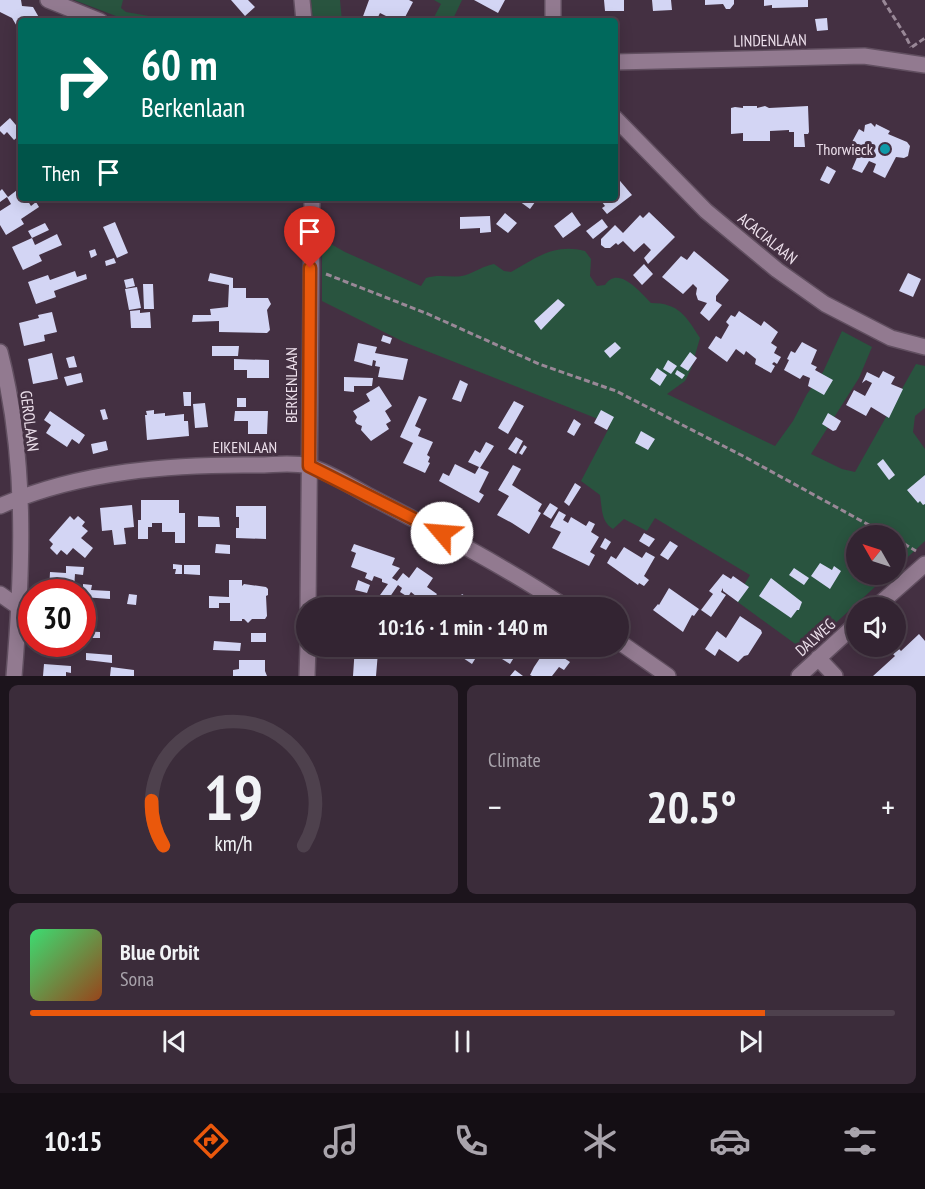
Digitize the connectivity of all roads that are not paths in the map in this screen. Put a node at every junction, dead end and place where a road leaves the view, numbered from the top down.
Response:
1 (48, 0) edge
2 (302, 0) edge
3 (553, 0) edge
4 (93, 18) edge
5 (304, 18) edge
6 (553, 18) edge
7 (618, 62) edge
8 (925, 65) edge
9 (618, 121) edge
10 (312, 201) edge
11 (925, 347) edge
12 (0, 352) edge
13 (309, 466) junction
14 (20, 498) junction
15 (0, 506) edge
16 (925, 564) edge
17 (20, 579) edge
18 (0, 594) edge
19 (308, 597) edge
20 (551, 597) edge
21 (888, 597) edge
22 (18, 607) edge
23 (18, 631) edge
24 (846, 633) edge
25 (629, 649) edge
26 (308, 657) edge
27 (818, 658) junction
28 (14, 676) edge
29 (307, 676) edge
30 (668, 676) edge
31 (799, 676) edge
32 (835, 676) edge

1 - 4 street
2 - 5 street
3 - 6 street
7 - 8 street, LINDENLAAN
9 - 11 street, ACACIALAAN
10 - 13 street, BERKENLAAN
12 - 14 street, GEROLAAN
13 - 14 street, EIKENLAAN
13 - 19 street, BERKENLAAN
13 - 20 street, EIKENLAAN
14 - 15 street, EIKENLAAN
14 - 17 street, GEROLAAN
16 - 21 street
18 - 22 street
23 - 28 street, GEROLAAN
24 - 27 street, DALWEG
25 - 30 street
26 - 29 street
27 - 31 street, DALWEG
27 - 32 street

